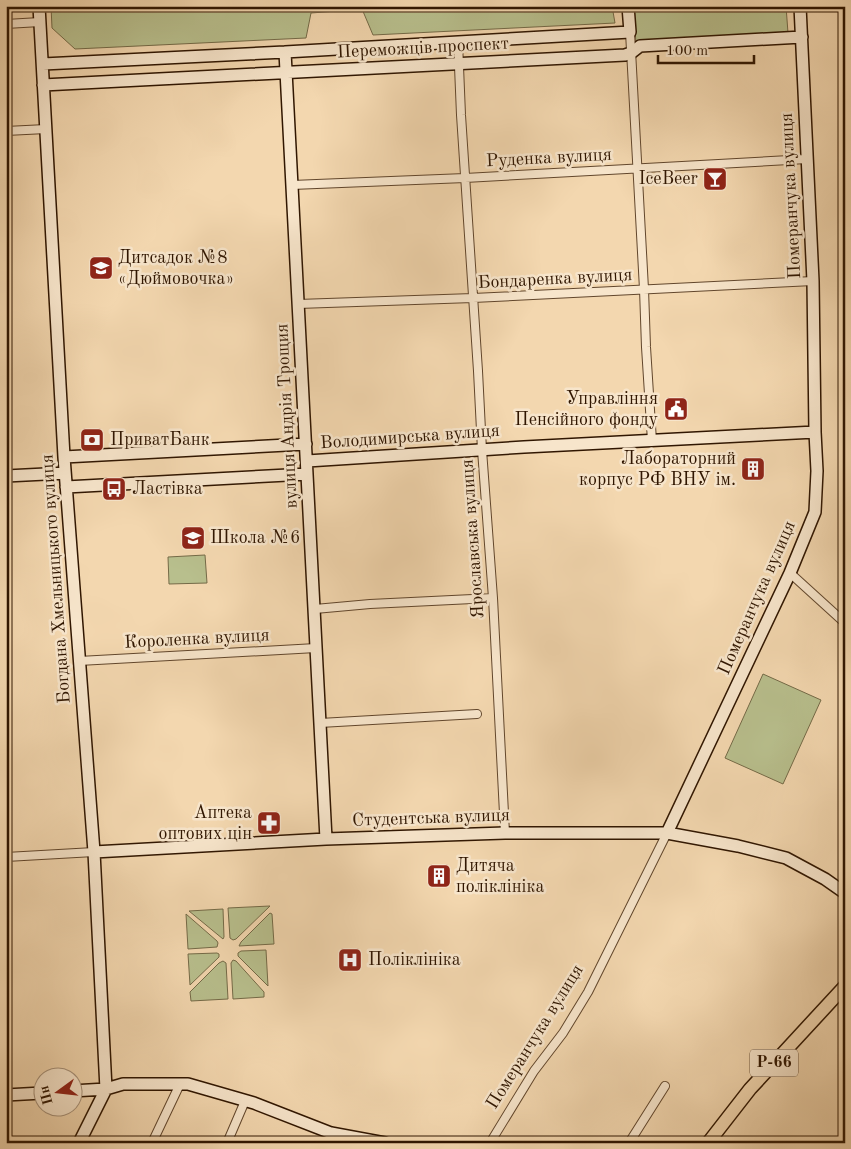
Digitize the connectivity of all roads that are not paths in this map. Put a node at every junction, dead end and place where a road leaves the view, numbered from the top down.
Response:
1 (39, 6) edge
2 (628, 6) edge
3 (800, 6) edge
4 (40, 22) junction
5 (6, 24) edge
6 (630, 32) junction
7 (802, 37) junction
8 (458, 42) junction
9 (285, 52) junction
10 (631, 53) junction
11 (459, 63) junction
12 (43, 64) junction
13 (286, 72) junction
14 (43, 85) junction
15 (46, 129) junction
16 (6, 131) edge
17 (807, 159) junction
18 (638, 168) junction
19 (466, 178) junction
20 (292, 184) junction
21 (813, 281) junction
22 (644, 289) junction
23 (473, 298) junction
24 (298, 304) junction
25 (815, 432) junction
26 (652, 441) junction
27 (306, 444) junction
28 (482, 450) junction
29 (64, 458) junction
30 (307, 461) junction
31 (66, 473) junction
32 (307, 474) junction
33 (6, 476) edge
34 (66, 487) junction
35 (790, 573) junction
36 (493, 598) junction
37 (315, 609) junction
38 (845, 623) edge
39 (316, 648) junction
40 (79, 661) junction
41 (478, 714) dead end
42 (320, 723) junction
43 (504, 833) junction
44 (667, 833) junction
45 (326, 839) junction
46 (94, 852) junction
47 (6, 857) edge
48 (845, 893) edge
49 (845, 986) edge
50 (180, 1084) junction
51 (665, 1086) dead end
52 (106, 1089) junction
53 (82, 1090) edge
54 (32, 1094) edge
55 (6, 1095) edge
56 (246, 1101) junction
57 (329, 1138) edge
58 (79, 1143) edge
59 (152, 1143) edge
60 (227, 1143) edge
61 (385, 1143) edge
62 (490, 1143) edge
63 (629, 1143) edge
64 (708, 1143) edge

1 - 4 street, Богдана Хмельницького вулиця
2 - 6 street
3 - 7 street, Померанчука вулиця
4 - 5 street
4 - 12 street, Богдана Хмельницького вулиця
6 - 8 street, Переможців проспект
6 - 10 street
7 - 10 street, Переможців проспект
7 - 17 street, Померанчука вулиця
8 - 9 street, Переможців проспект
8 - 11 street, Ярославська вулиця
9 - 12 street, Переможців проспект
9 - 13 street, вулиця Андрія Трощия
10 - 11 street, Переможців проспект
10 - 18 street
11 - 13 street, Переможців проспект
11 - 19 street, Ярославська вулиця
12 - 14 street, Богдана Хмельницького вулиця
13 - 14 street, Переможців проспект
13 - 20 street, вулиця Андрія Трощия
14 - 15 street, Богдана Хмельницького вулиця
15 - 16 street
15 - 29 street, Богдана Хмельницького вулиця
17 - 18 street, Руденка вулиця
17 - 21 street, Померанчука вулиця
18 - 19 street, Руденка вулиця
18 - 22 street
19 - 20 street, Руденка вулиця
19 - 23 street, Ярославська вулиця
20 - 24 street, вулиця Андрія Трощия
21 - 22 street, Бондаренка вулиця
21 - 25 street, Померанчука вулиця
22 - 23 street, Бондаренка вулиця
22 - 26 street
23 - 24 street, Бондаренка вулиця
23 - 28 street, Ярославська вулиця
24 - 27 street, вулиця Андрія Трощия
25 - 26 street, Володимирська вулиця
25 - 35 street, Померанчука вулиця
26 - 28 street, Володимирська вулиця
27 - 29 street, Володимирська вулиця
27 - 30 street, вулиця Андрія Трощия
28 - 30 street, Володимирська вулиця
28 - 36 street, Ярославська вулиця
29 - 31 street, Богдана Хмельницького вулиця
30 - 32 street, вулиця Андрія Трощия
31 - 33 street
31 - 34 street, Богдана Хмельницького вулиця
32 - 34 street, Володимирська вулиця
32 - 37 street, вулиця Андрія Трощия
34 - 40 street, Богдана Хмельницького вулиця
35 - 38 street
35 - 44 street, Померанчука вулиця
36 - 37 street
36 - 43 street, Ярославська вулиця
37 - 39 street, вулиця Андрія Трощия
39 - 40 street, Короленка вулиця
39 - 42 street, вулиця Андрія Трощия
40 - 46 street, Богдана Хмельницького вулиця
41 - 42 street
42 - 45 street, вулиця Андрія Трощия
43 - 44 street, Студентська вулиця
43 - 45 street, Студентська вулиця
44 - 48 street, Студентська вулиця
44 - 62 street, Померанчука вулиця
45 - 46 street, Студентська вулиця
46 - 47 street, Студентська вулиця
46 - 52 street, Богдана Хмельницького вулиця
49 - 64 main road, Р-66
50 - 52 street
50 - 56 street
50 - 59 street
51 - 63 street
52 - 53 street
52 - 58 street, Богдана Хмельницького вулиця
54 - 55 street
56 - 57 street
56 - 60 street
57 - 61 street

